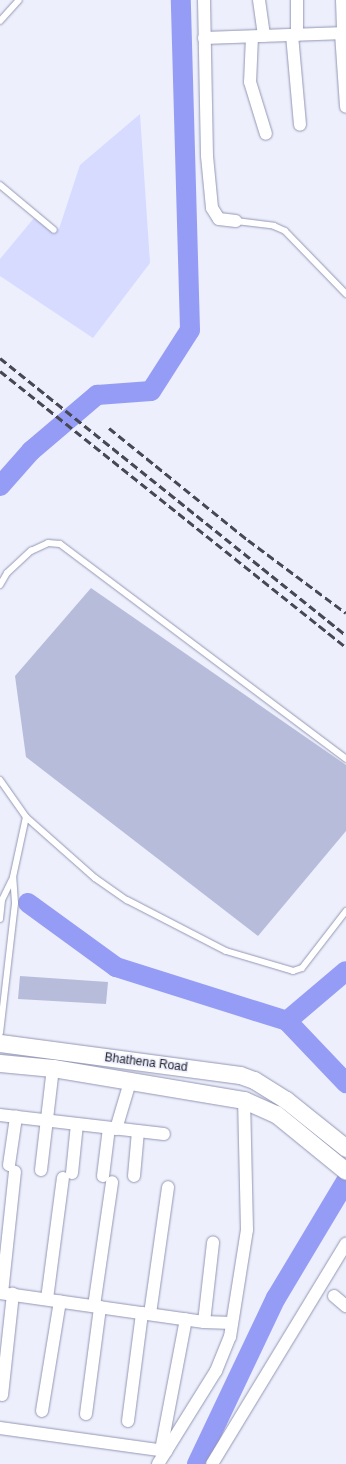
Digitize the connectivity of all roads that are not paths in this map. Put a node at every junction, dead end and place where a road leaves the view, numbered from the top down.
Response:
1 (19, 0) edge
2 (204, 0) edge
3 (259, 0) edge
4 (297, 0) edge
5 (342, 0) edge
6 (0, 21) edge
7 (343, 33) edge
8 (295, 35) junction
9 (258, 36) junction
10 (204, 38) junction
11 (346, 108) edge
12 (300, 125) dead end
13 (266, 134) dead end
14 (0, 185) edge
15 (236, 221) joint
16 (54, 230) dead end
17 (346, 294) edge
18 (0, 585) edge
19 (346, 759) edge
20 (0, 780) edge
21 (26, 817) junction
22 (13, 877) junction
23 (346, 911) edge
24 (0, 919) edge
25 (0, 1033) edge
26 (0, 1043) edge
27 (0, 1063) edge
28 (53, 1068) junction
29 (130, 1082) junction
30 (244, 1100) junction
31 (0, 1115) edge
32 (16, 1117) junction
33 (48, 1120) junction
34 (77, 1124) junction
35 (113, 1128) junction
36 (138, 1131) junction
37 (164, 1134) dead end
38 (346, 1148) edge
39 (41, 1170) dead end
40 (346, 1171) edge
41 (134, 1176) dead end
42 (168, 1187) dead end
43 (213, 1243) dead end
44 (346, 1244) edge
45 (5, 1293) edge
46 (334, 1296) dead end
47 (47, 1299) junction
48 (60, 1301) junction
49 (97, 1306) junction
50 (346, 1306) edge
51 (146, 1313) junction
52 (186, 1319) junction
53 (204, 1322) junction
54 (232, 1323) junction
55 (2, 1395) dead end
56 (42, 1411) dead end
57 (86, 1414) dead end
58 (128, 1421) dead end
59 (0, 1428) edge
60 (163, 1451) junction
61 (158, 1464) edge
62 (212, 1464) edge

1 - 6 lane
2 - 10 street
3 - 9 street
4 - 8 street
5 - 7 street
7 - 8 street
7 - 11 street
8 - 9 street
8 - 12 street
9 - 10 street
9 - 13 street
10 - 15 street
14 - 16 lane
15 - 17 lane
18 - 19 lane
20 - 21 lane
21 - 22 lane
21 - 23 lane
22 - 24 lane
22 - 25 lane
26 - 38 street, Bhathena Road
27 - 28 street, Bhathena Road
28 - 29 street, Bhathena Road
28 - 33 street
29 - 30 street, Bhathena Road
29 - 35 street
30 - 40 street, Bhathena Road
30 - 54 street
31 - 32 street
32 - 33 street
32 - 45 street
33 - 34 street
33 - 39 street
34 - 35 street
34 - 47 street
35 - 36 street
35 - 49 street
36 - 37 street
36 - 41 street
42 - 51 street
43 - 53 street
44 - 62 street
45 - 47 street
45 - 55 street
46 - 50 street
47 - 48 street
48 - 49 street
48 - 56 street
49 - 51 street
49 - 57 street
51 - 52 street
51 - 58 street
52 - 53 street
52 - 60 street
53 - 54 street
54 - 60 street
59 - 60 street
60 - 61 street

